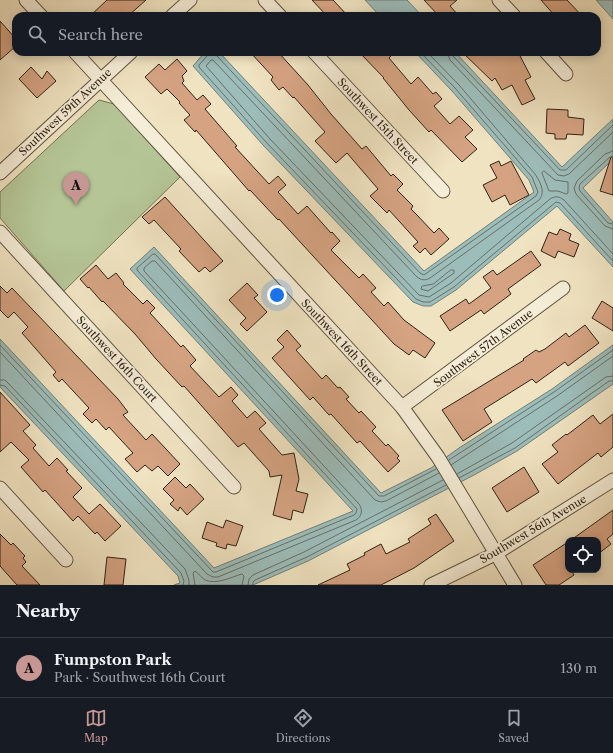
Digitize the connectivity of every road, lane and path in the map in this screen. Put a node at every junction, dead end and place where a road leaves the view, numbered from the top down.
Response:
1 (26, 0) edge
2 (190, 0) edge
3 (265, 0) edge
4 (499, 0) edge
5 (37, 12) edge
6 (176, 12) edge
7 (276, 12) edge
8 (510, 12) edge
9 (79, 56) edge
10 (126, 56) edge
11 (318, 56) edge
12 (550, 56) edge
13 (566, 74) dead end
14 (100, 79) junction
15 (0, 173) edge
16 (443, 190) dead end
17 (0, 232) edge
18 (563, 288) dead end
19 (402, 407) junction
20 (613, 480) edge
21 (234, 487) dead end
22 (0, 488) edge
23 (495, 554) junction
24 (66, 560) dead end
25 (430, 585) edge
26 (514, 585) edge

1 - 5 street
2 - 6 street
3 - 7 street
4 - 8 street
9 - 14 street, Southwest 16th Street
10 - 14 street, Southwest 59th Avenue
11 - 16 street, Southwest 15th Street
12 - 13 street
14 - 15 street, Southwest 59th Avenue
14 - 19 street, Southwest 16th Street
17 - 21 street, Southwest 16th Court
18 - 19 street, Southwest 57th Avenue
19 - 23 street, Southwest 16th Street
20 - 23 street, Southwest 56th Avenue
22 - 24 street
23 - 25 street, Southwest 56th Avenue
23 - 26 street, Southwest 16th Street

